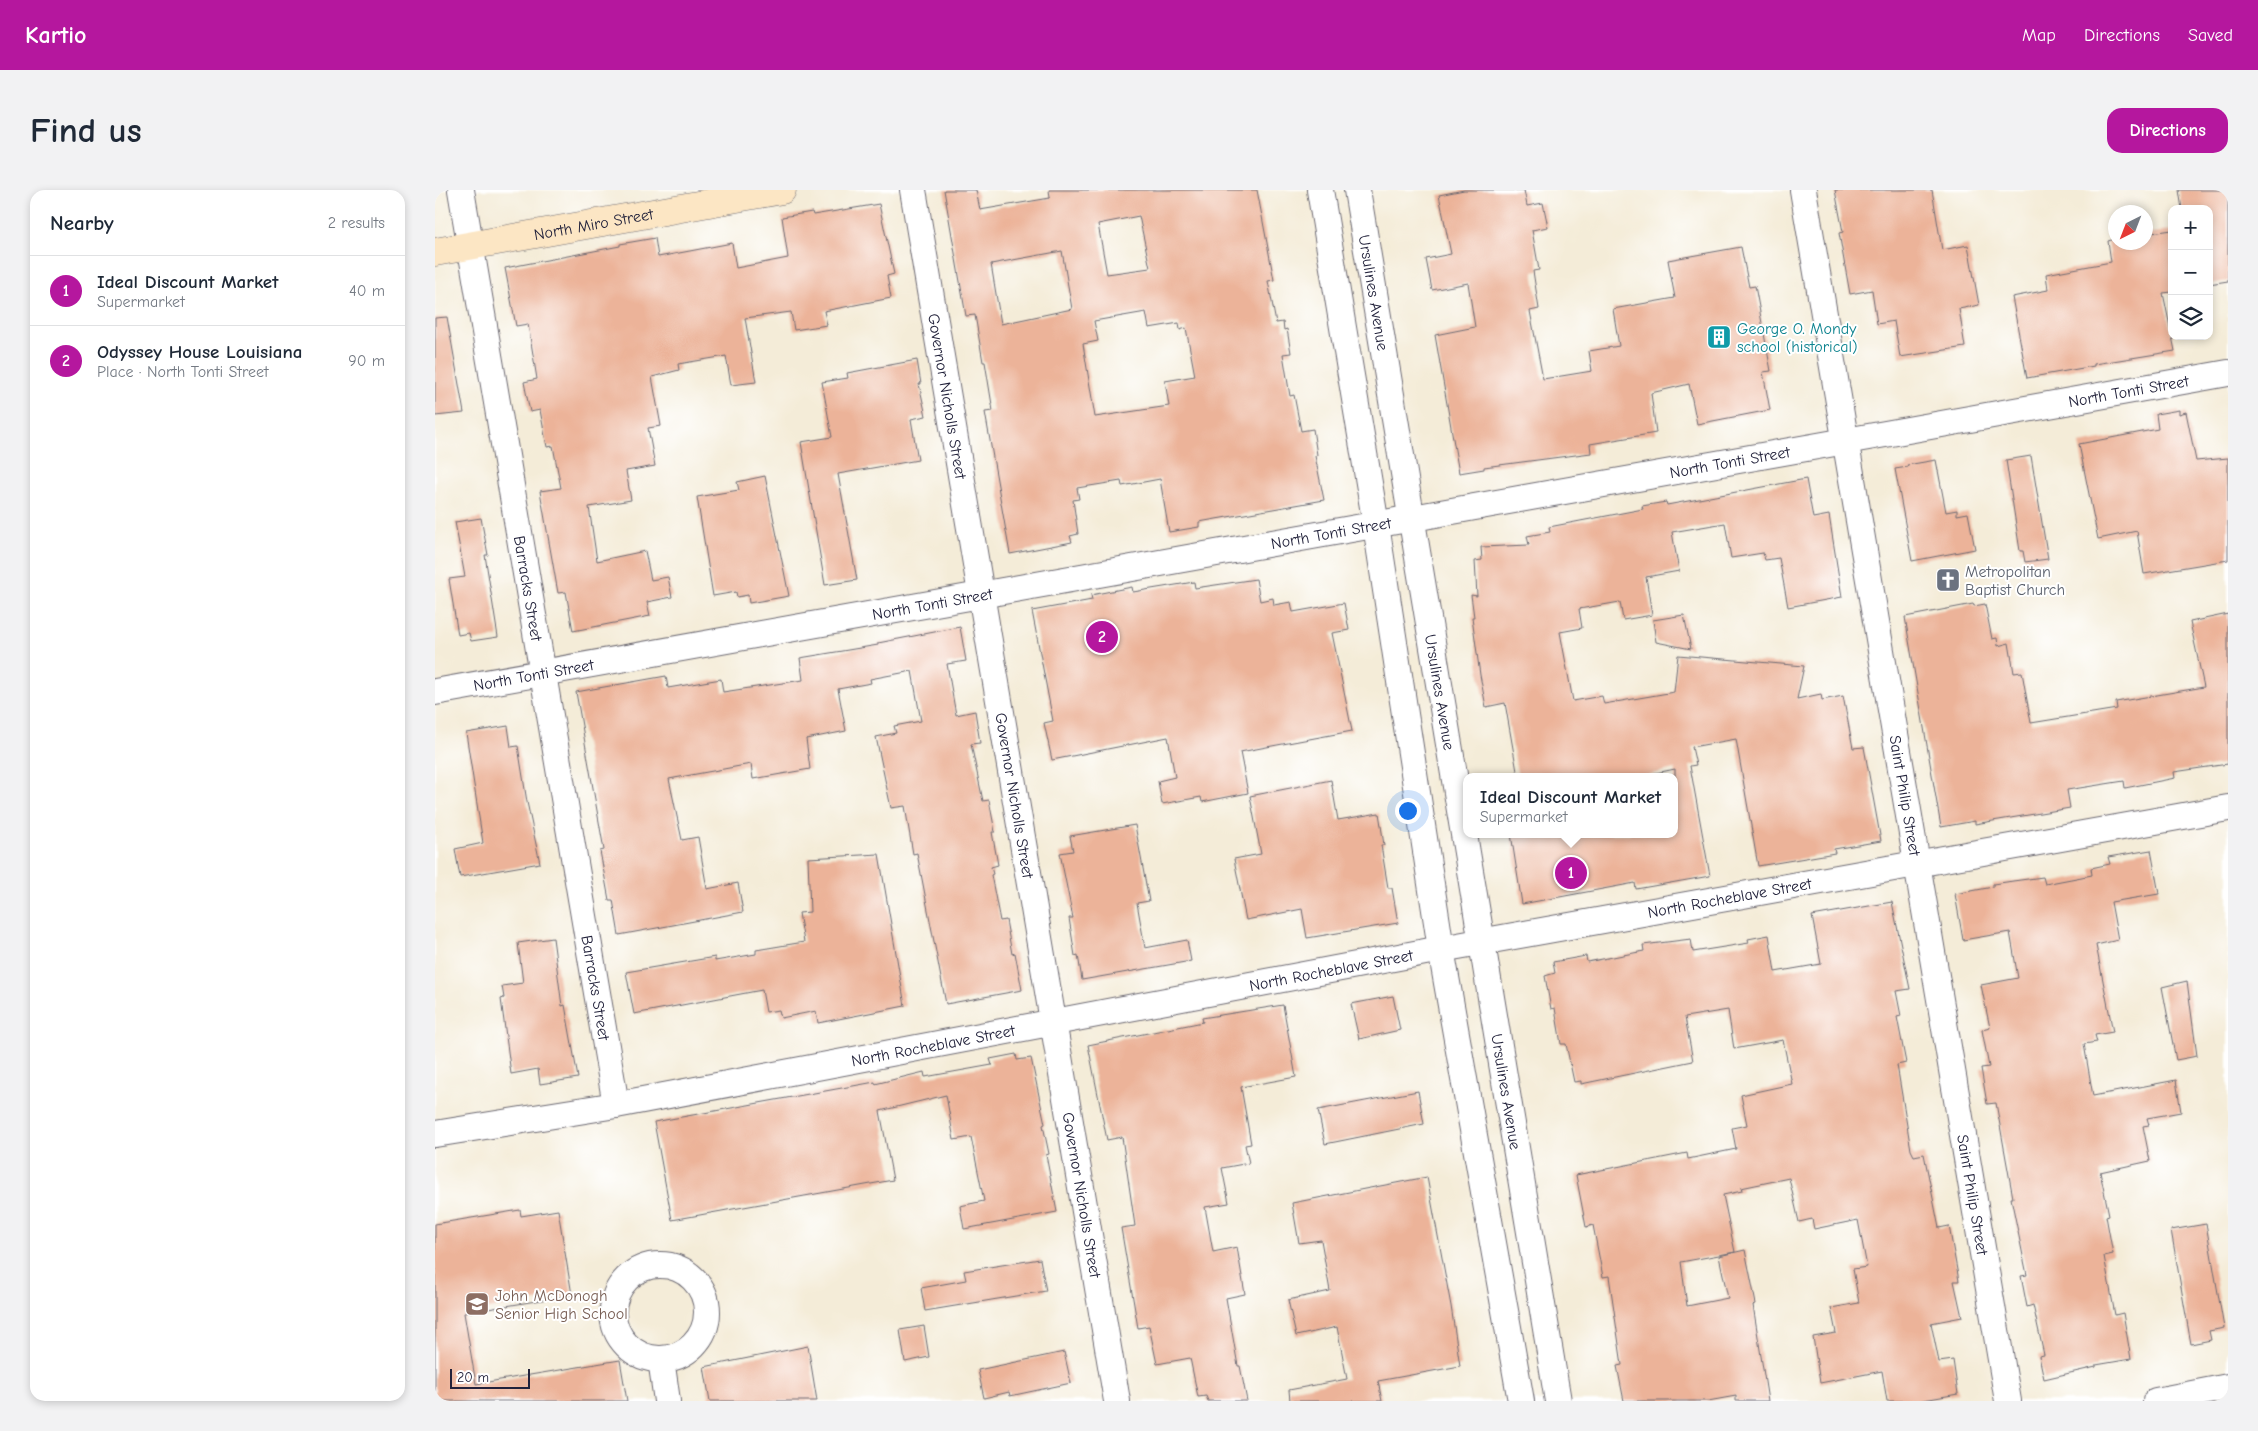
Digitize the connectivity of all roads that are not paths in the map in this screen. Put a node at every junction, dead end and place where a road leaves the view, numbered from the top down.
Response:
1 (461, 190) edge
2 (782, 190) edge
3 (913, 190) edge
4 (1320, 190) edge
5 (1357, 190) edge
6 (1803, 190) edge
7 (470, 246) junction
8 (435, 252) edge
9 (2228, 373) edge
10 (1845, 441) junction
11 (1412, 518) junction
12 (1376, 524) junction
13 (981, 594) junction
14 (543, 672) junction
15 (435, 692) edge
16 (2228, 808) edge
17 (1463, 827) edge
18 (1465, 838) edge
19 (1917, 864) junction
20 (1482, 942) junction
21 (1441, 950) junction
22 (1053, 1021) junction
23 (616, 1105) junction
24 (435, 1134) edge
25 (661, 1359) dead end
26 (2228, 1387) edge
27 (667, 1401) edge
28 (1117, 1401) edge
29 (1521, 1401) edge
30 (1558, 1401) edge
31 (2008, 1401) edge
32 (2156, 1401) edge

1 - 7 street, Barracks Street
2 - 7 street, North Miro Street
3 - 13 street, Governor Nicholls Street
4 - 12 street
5 - 11 street, Ursulines Avenue
6 - 10 street, Saint Philip Street
7 - 8 street, North Miro Street
7 - 14 street, Barracks Street
9 - 10 street, North Tonti Street
10 - 11 street, North Tonti Street
10 - 19 street, Saint Philip Street
11 - 12 street, North Tonti Street
11 - 17 street, Ursulines Avenue
12 - 13 street, North Tonti Street
12 - 21 street
13 - 14 street, North Tonti Street
13 - 22 street, Governor Nicholls Street
14 - 15 street, North Tonti Street
14 - 23 street, Barracks Street
16 - 19 street, North Rocheblave Street
18 - 20 street, Ursulines Avenue
19 - 20 street, North Rocheblave Street
19 - 31 street, Saint Philip Street
20 - 21 street, North Rocheblave Street
20 - 30 street, Ursulines Avenue
21 - 22 street, North Rocheblave Street
21 - 29 street
22 - 23 street, North Rocheblave Street
22 - 28 street, Governor Nicholls Street
23 - 24 street, North Rocheblave Street
25 - 27 street
26 - 32 street

